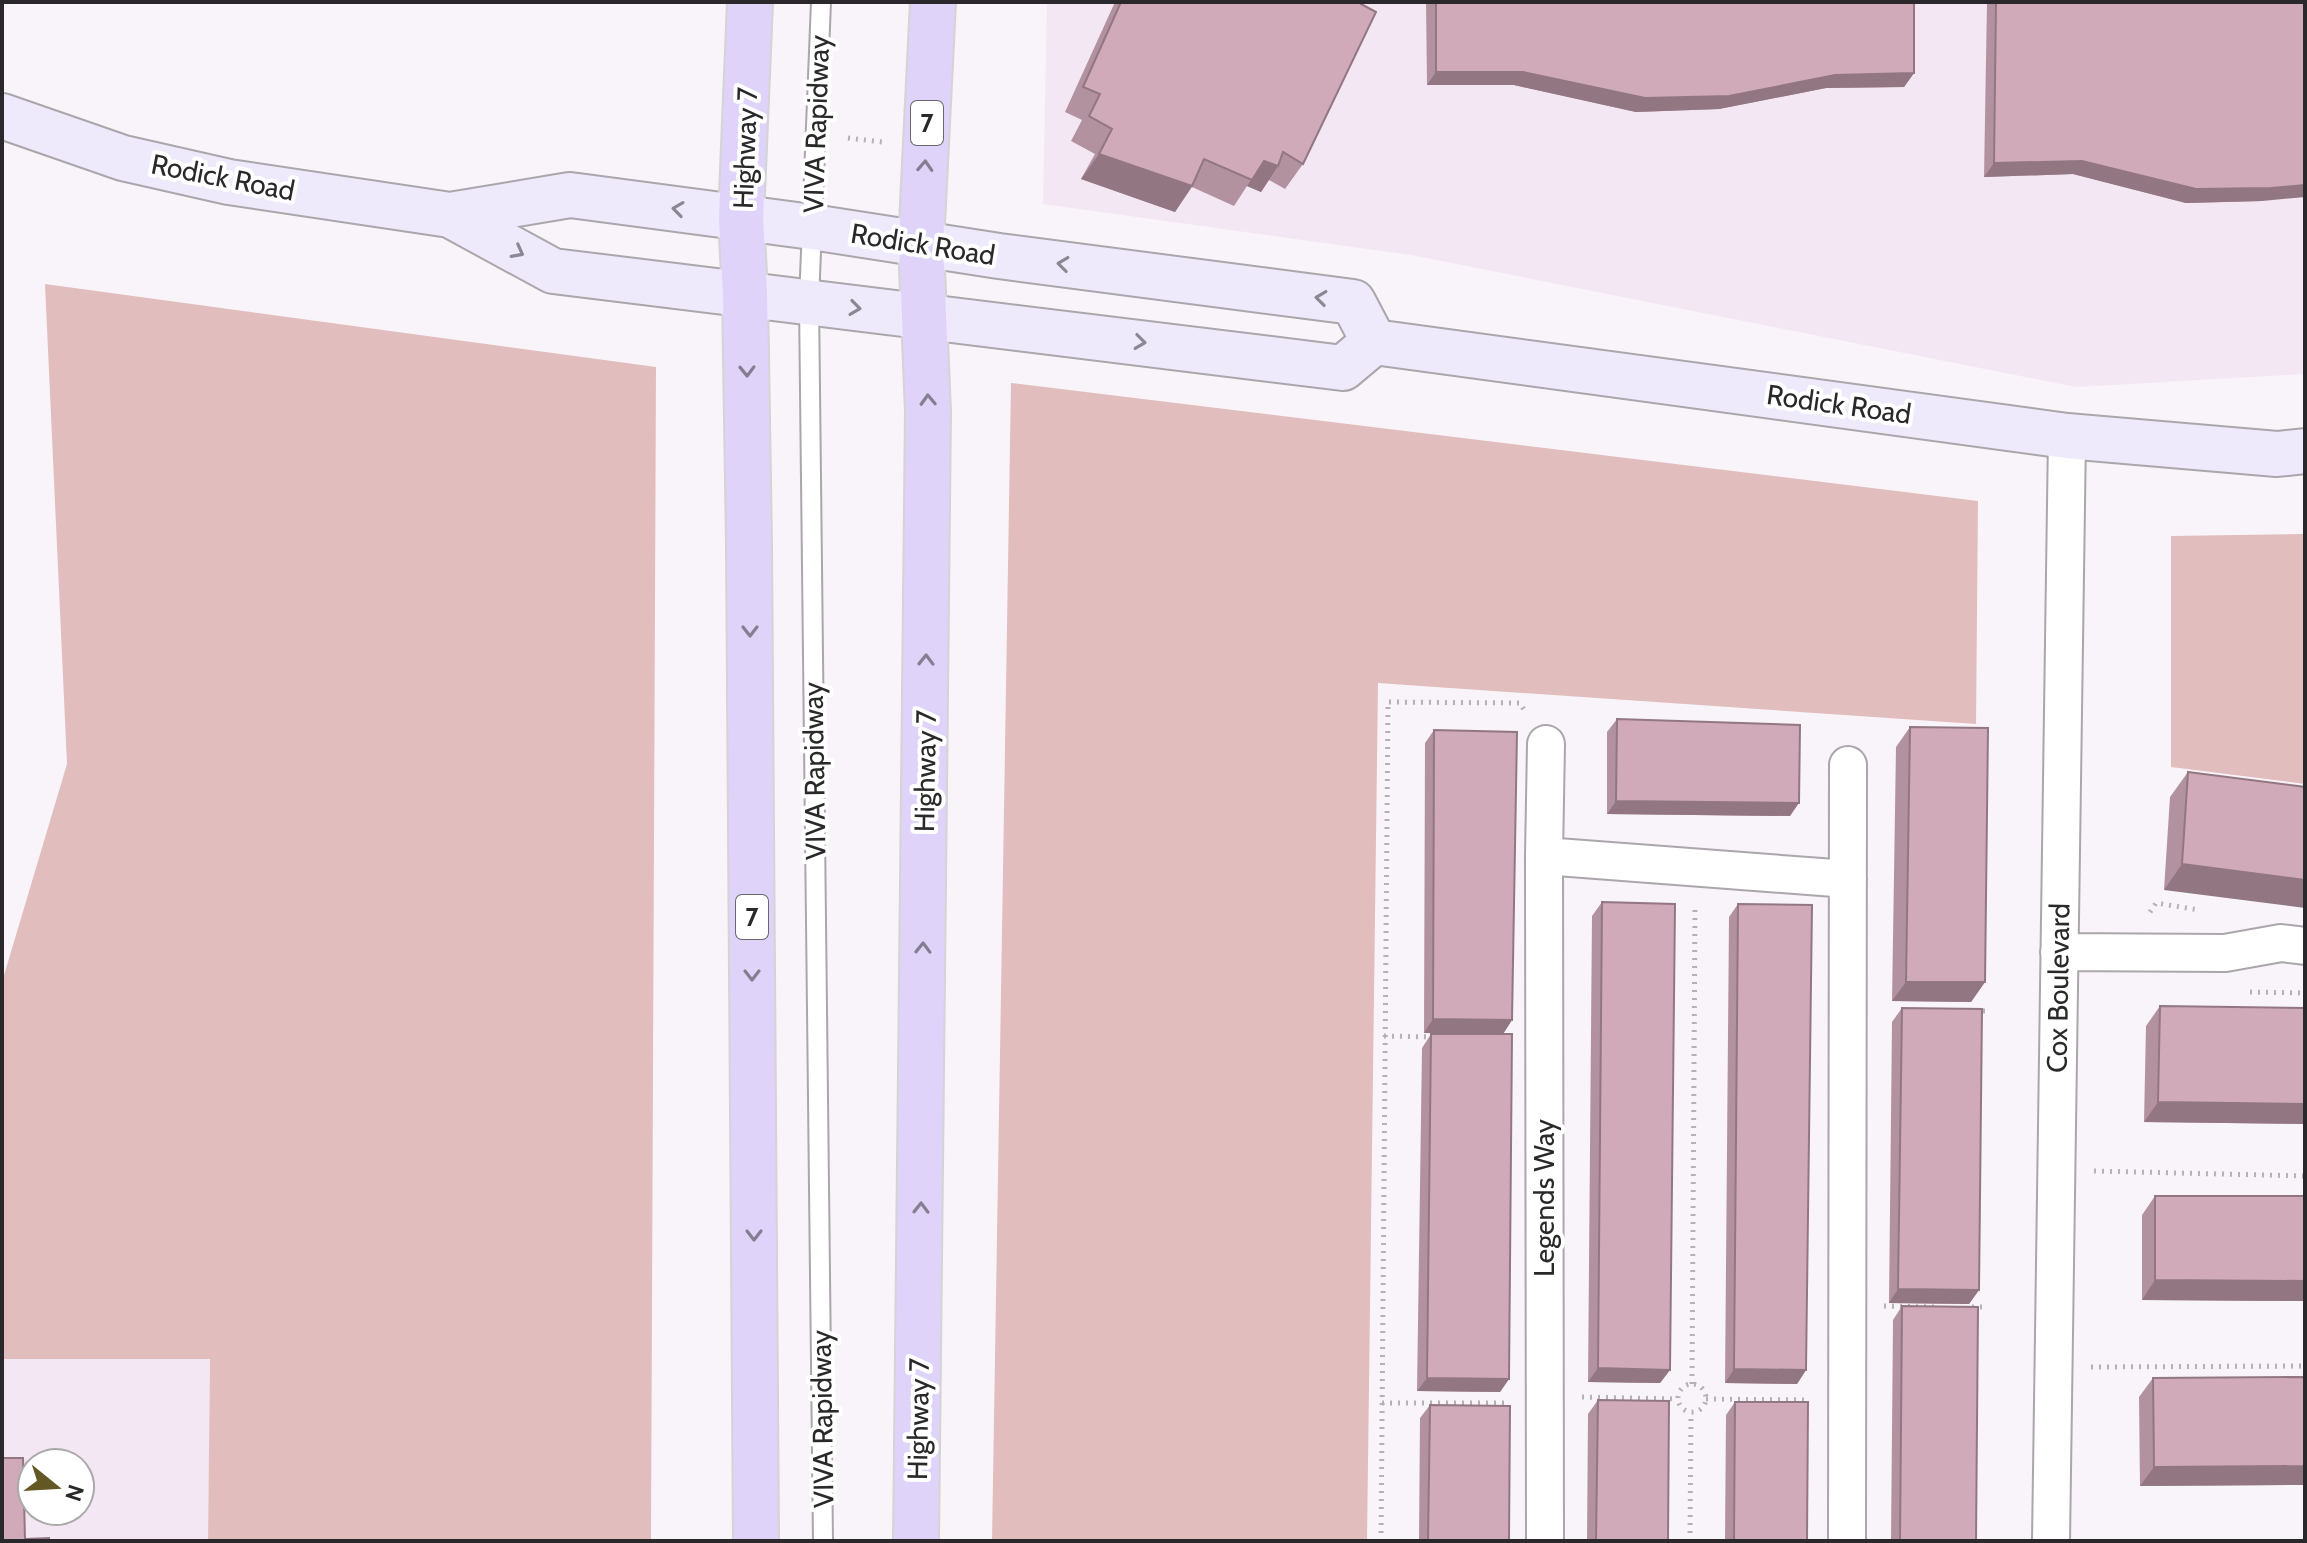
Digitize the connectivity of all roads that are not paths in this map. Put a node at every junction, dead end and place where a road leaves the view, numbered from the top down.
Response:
1 (750, 2) edge
2 (821, 2) edge
3 (933, 2) edge
4 (2, 116) edge
5 (450, 215) junction
6 (741, 218) junction
7 (812, 227) junction
8 (921, 244) junction
9 (745, 293) junction
10 (809, 301) junction
11 (924, 318) junction
12 (1374, 342) junction
13 (2067, 436) junction
14 (2305, 451) edge
15 (1546, 744) road end
16 (1848, 765) dead end
17 (1544, 856) junction
18 (1848, 879) junction
19 (2305, 946) edge
20 (2059, 952) junction
21 (756, 1541) edge
22 (823, 1541) edge
23 (916, 1541) edge
24 (1545, 1541) edge
25 (1847, 1541) edge
26 (2051, 1541) edge

1 - 6 main road, Highway 7 / 7
2 - 7 lane, VIVA Rapidway
8 -> 3 main road, Highway 7 / 7
4 - 5 main road, Rodick Road
6 -> 5 main road, Rodick Road
5 -> 9 main road, Rodick Road
6 - 7 main road, Rodick Road
6 - 9 main road, Highway 7 / 7
7 - 8 main road, Rodick Road
7 - 10 lane, VIVA Rapidway
8 - 11 main road, Highway 7 / 7
12 -> 8 main road, Rodick Road
9 - 10 main road, Rodick Road
9 -> 21 main road, Highway 7 / 7
10 -> 11 main road, Rodick Road
10 - 22 lane, VIVA Rapidway
11 -> 12 main road, Rodick Road
23 -> 11 main road, Highway 7 / 7
12 - 13 main road, Rodick Road
13 - 14 main road, Rodick Road
13 - 20 street, Cox Boulevard
15 - 17 street, Legends Way
16 - 18 street
17 - 18 street
17 - 24 street, Legends Way
18 - 25 street
19 - 20 street
20 - 26 street, Cox Boulevard

